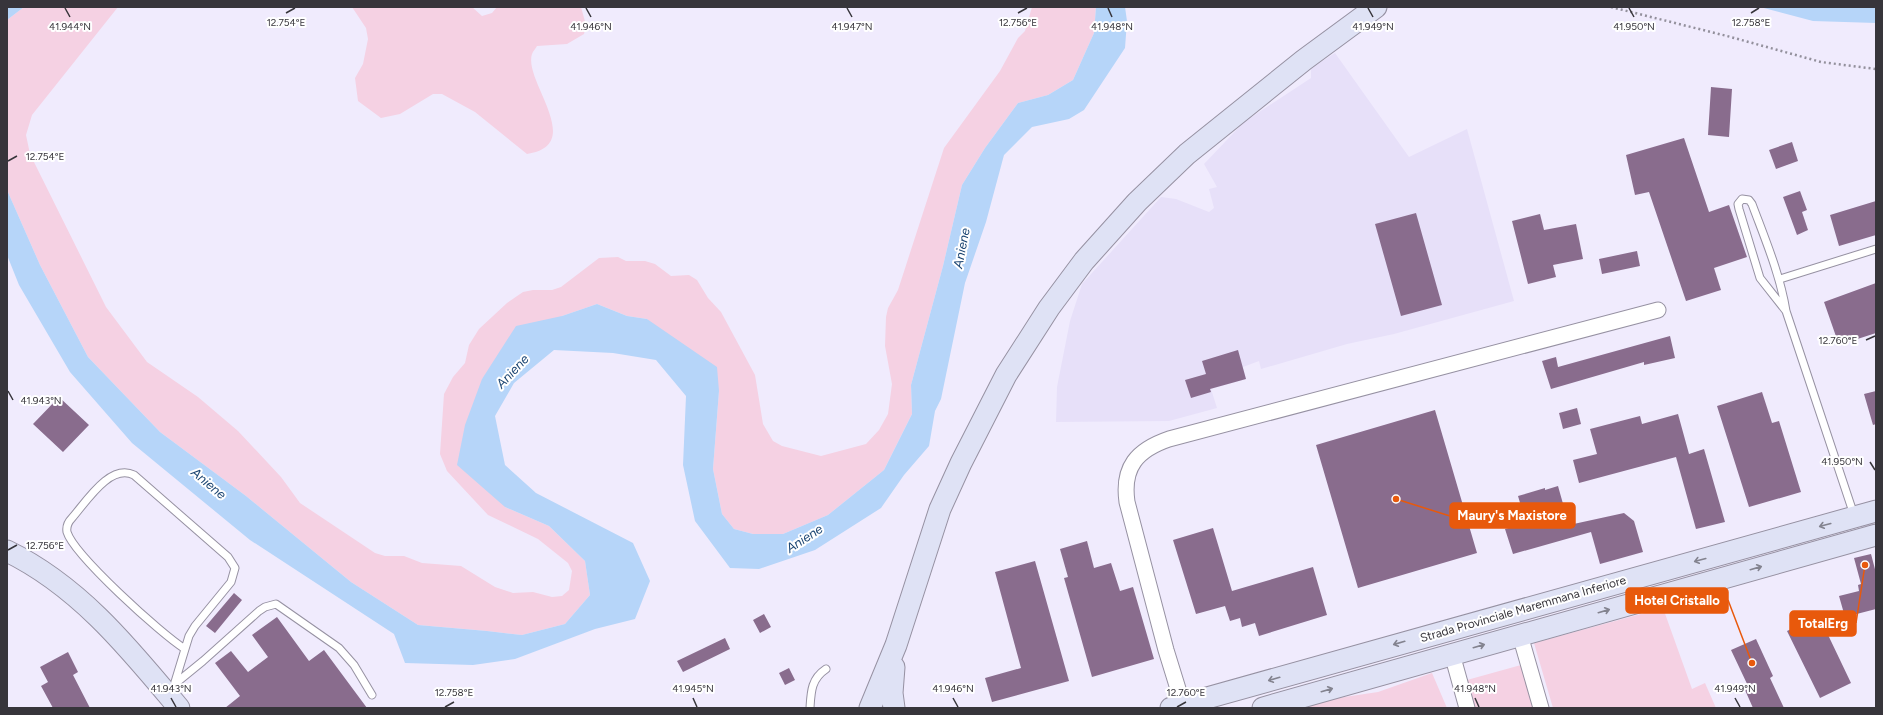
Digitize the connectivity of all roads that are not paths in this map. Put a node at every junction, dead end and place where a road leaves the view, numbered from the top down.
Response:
1 (1376, 7) edge
2 (1876, 250) edge
3 (1780, 279) junction
4 (1658, 310) dead end
5 (1786, 311) junction
6 (1876, 511) edge
7 (1854, 517) junction
8 (1876, 535) edge
9 (7, 552) edge
10 (1520, 635) junction
11 (896, 645) junction
12 (185, 649) junction
13 (1452, 654) junction
14 (826, 669) dead end
15 (372, 695) dead end
16 (175, 696) edge
17 (1177, 706) edge
18 (810, 708) edge
19 (870, 708) edge
20 (894, 708) edge
21 (1263, 708) edge
22 (1467, 708) edge
23 (1541, 708) edge

1 - 11 main road
2 - 3 lane
3 - 5 lane
3 - 5 lane
4 - 17 street
5 - 7 lane
6 - 7 main road, Strada Provinciale Maremmana Inferiore
7 -> 17 main road, Strada Provinciale Maremmana Inferiore
10 -> 8 main road, Strada Provinciale Maremmana Inferiore
9 - 16 main road
13 -> 10 main road, Strada Provinciale Maremmana Inferiore
10 - 23 street
11 - 19 main road
11 - 20 main road
12 - 12 lane
12 - 16 lane
21 -> 13 main road, Strada Provinciale Maremmana Inferiore
13 - 22 street
14 - 18 lane
15 - 16 lane

